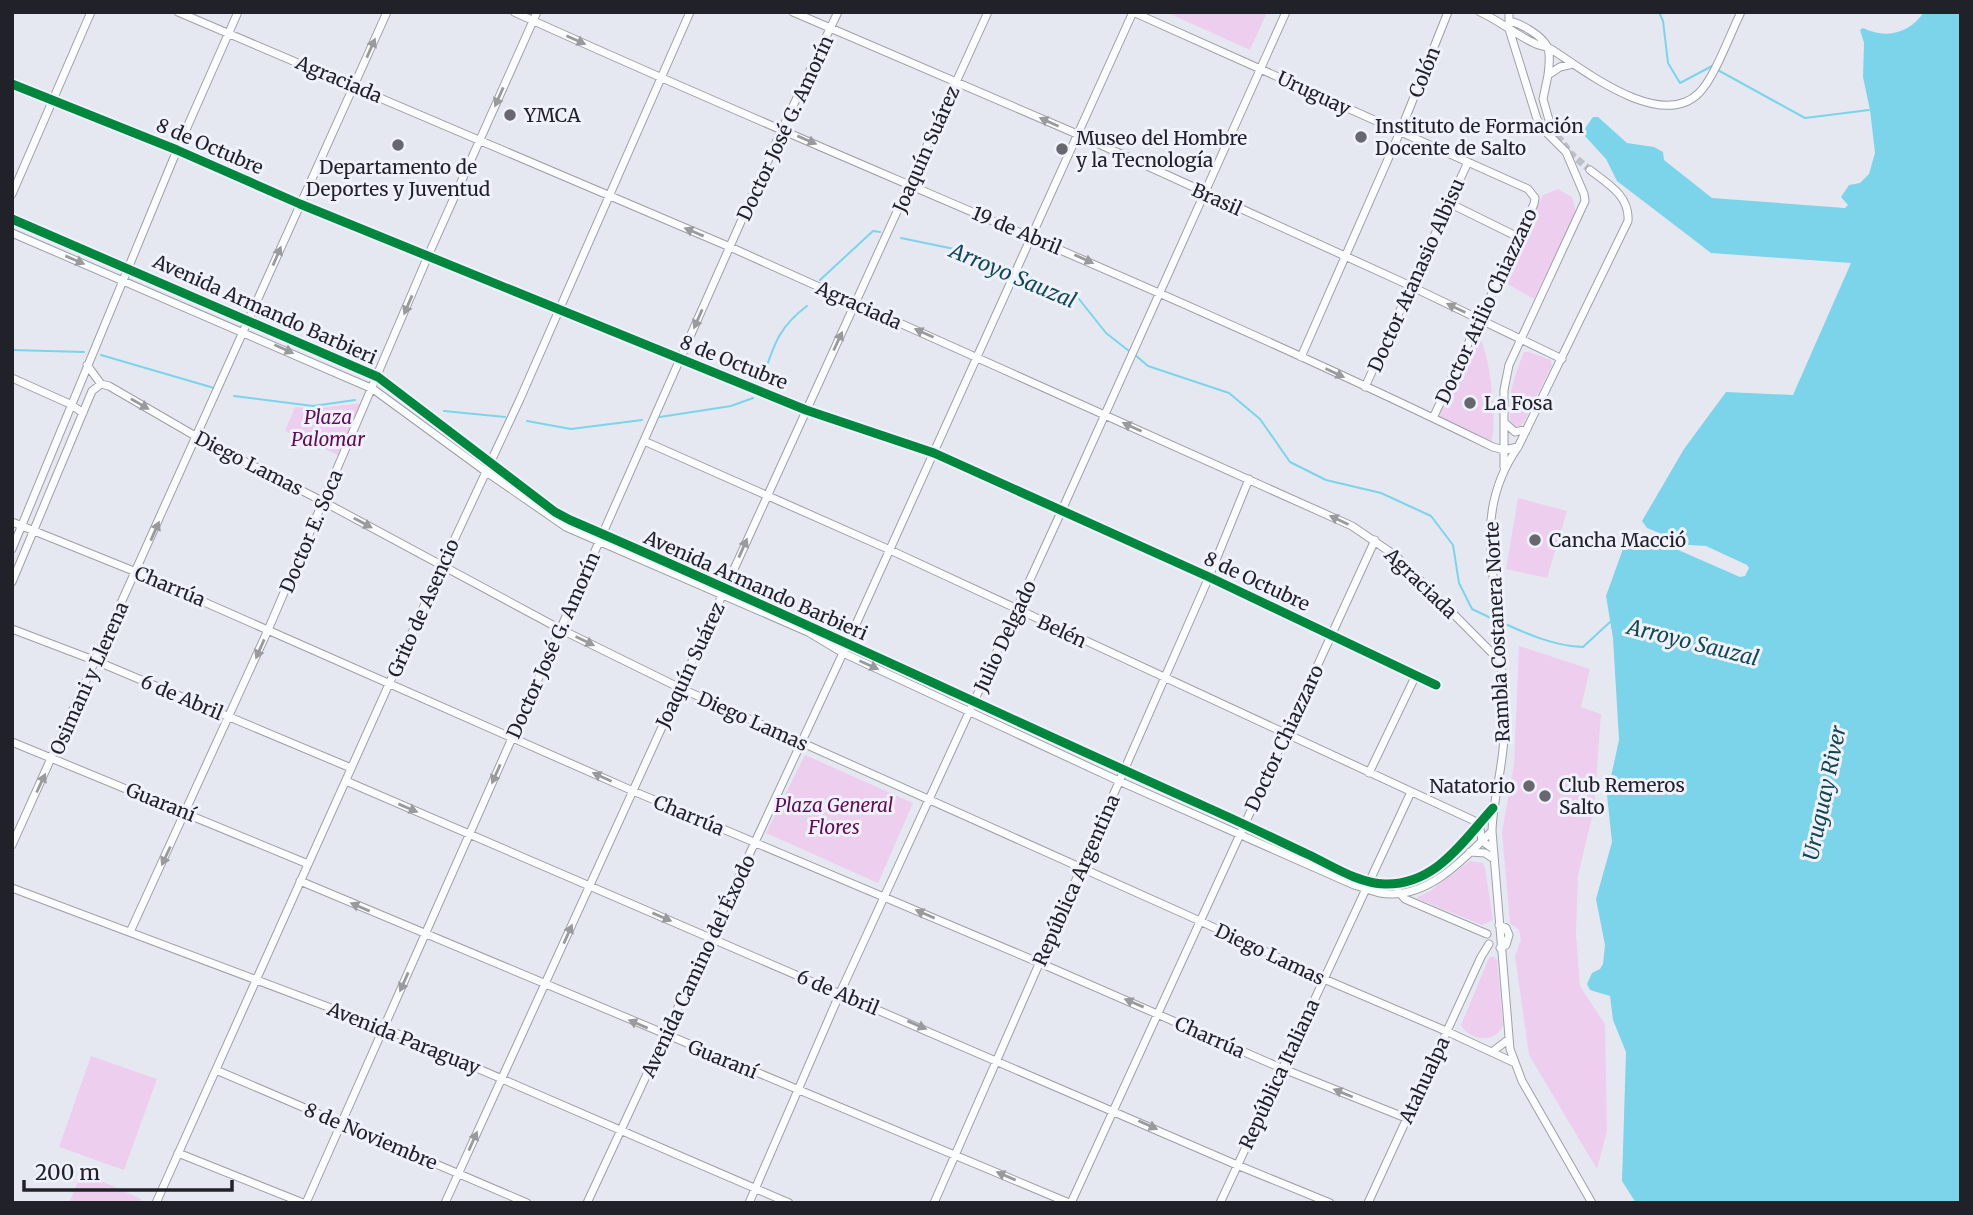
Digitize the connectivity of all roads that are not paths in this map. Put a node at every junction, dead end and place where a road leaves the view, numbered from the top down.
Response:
1 (91, 12) edge
2 (178, 12) edge
3 (238, 12) edge
4 (387, 12) edge
5 (514, 12) edge
6 (537, 12) edge
7 (690, 12) edge
8 (793, 12) edge
9 (838, 12) edge
10 (988, 12) edge
11 (1133, 12) edge
12 (1286, 12) edge
13 (1448, 12) edge
14 (1480, 12) edge
15 (1517, 12) edge
16 (1741, 12) edge
17 (533, 21) junction
18 (1512, 23) edge
19 (831, 27) junction
20 (229, 33) junction
21 (1547, 46) junction
22 (1573, 64) junction
23 (1260, 69) junction
24 (1548, 75) junction
25 (662, 77) junction
26 (956, 82) junction
27 (12, 84) edge
28 (354, 85) junction
29 (54, 99) junction
30 (1551, 127) tunnel mouth
31 (782, 129) junction
32 (1400, 132) junction
33 (1077, 134) junction
34 (480, 140) junction
35 (177, 150) junction
36 (1468, 162) junction
37 (1590, 170) tunnel mouth
38 (911, 184) junction
39 (1532, 193) joint
40 (12, 194) edge
41 (1204, 194) junction
42 (608, 196) junction
43 (1449, 203) junction
44 (300, 204) junction
45 (12, 219) edge
46 (12, 233) edge
47 (1032, 236) junction
48 (1518, 237) junction
49 (730, 247) junction
50 (428, 256) junction
51 (1344, 256) junction
52 (128, 268) junction
53 (124, 281) junction
54 (1411, 286) junction
55 (1160, 293) junction
56 (855, 303) junction
57 (559, 310) junction
58 (1479, 319) junction
59 (249, 320) junction
60 (244, 331) junction
61 (1521, 340) junction
62 (978, 357) junction
63 (1300, 357) junction
64 (680, 359) junction
65 (1562, 359) junction
66 (87, 365) junction
67 (378, 377) junction
68 (12, 378) edge
69 (101, 384) junction
70 (1365, 387) junction
71 (373, 389) junction
72 (70, 404) junction
73 (806, 410) junction
74 (83, 413) junction
75 (1105, 415) junction
76 (1433, 418) junction
77 (1504, 423) junction
78 (1527, 429) junction
79 (197, 437) junction
80 (644, 441) junction
81 (1518, 447) junction
82 (1504, 450) junction
83 (934, 453) junction
84 (489, 463) junction
85 (1504, 467) junction
86 (485, 471) junction
87 (1249, 479) junction
88 (766, 497) junction
89 (324, 502) junction
90 (1062, 510) junction
91 (12, 522) edge
92 (22, 526) junction
93 (33, 531) junction
94 (601, 538) junction
95 (1375, 540) junction
96 (12, 549) edge
97 (890, 550) junction
98 (442, 566) junction
99 (136, 572) junction
100 (1209, 577) junction
101 (12, 582) edge
102 (724, 591) junction
103 (1016, 610) junction
104 (12, 629) edge
105 (560, 629) junction
106 (268, 630) junction
107 (1332, 635) junction
108 (845, 649) junction
109 (96, 661) junction
110 (1500, 661) junction
111 (1416, 676) junction
112 (1165, 678) junction
113 (389, 684) junction
114 (1436, 685) dead end
115 (680, 688) junction
116 (974, 702) junction
117 (970, 711) junction
118 (229, 717) junction
119 (1286, 734) junction
120 (512, 737) junction
121 (12, 742) edge
122 (802, 743) junction
123 (52, 758) junction
124 (351, 768) junction
125 (1124, 770) junction
126 (1368, 773) junction
127 (346, 781) junction
128 (1119, 781) junction
129 (633, 791) junction
130 (1411, 792) junction
131 (929, 800) junction
132 (1493, 807) junction
133 (186, 812) junction
134 (1479, 823) junction
135 (1245, 824) junction
136 (1492, 831) junction
137 (470, 834) junction
138 (1241, 834) junction
139 (1482, 841) junction
140 (755, 843) junction
141 (12, 845) edge
142 (1493, 849) junction
143 (1469, 852) junction
144 (1494, 859) junction
145 (308, 864) junction
146 (1082, 867) junction
147 (300, 881) junction
148 (1396, 884) junction
149 (1368, 885) junction
150 (589, 886) junction
151 (12, 888) edge
152 (1398, 893) junction
153 (884, 897) junction
154 (1200, 921) junction
155 (1499, 925) junction
156 (130, 932) junction
157 (425, 934) junction
158 (1487, 934) junction
159 (711, 938) junction
160 (1489, 944) junction
161 (1500, 948) junction
162 (1040, 962) junction
163 (256, 978) junction
164 (1324, 979) junction
165 (544, 984) junction
166 (840, 992) junction
167 (1158, 1013) junction
168 (384, 1028) junction
169 (1446, 1031) junction
170 (666, 1036) junction
171 (1509, 1039) junction
172 (1492, 1052) junction
173 (997, 1060) junction
174 (1513, 1062) junction
175 (1281, 1068) junction
176 (216, 1070) junction
177 (502, 1078) junction
178 (797, 1090) junction
179 (1114, 1110) junction
180 (1406, 1118) junction
181 (342, 1123) junction
182 (621, 1132) junction
183 (178, 1153) junction
184 (956, 1155) junction
185 (1237, 1165) junction
186 (458, 1173) junction
187 (756, 1188) junction
188 (156, 1203) edge
189 (305, 1203) edge
190 (445, 1203) edge
191 (527, 1203) edge
192 (587, 1203) edge
193 (749, 1203) edge
194 (789, 1203) edge
195 (934, 1203) edge
196 (1070, 1203) edge
197 (1220, 1203) edge
198 (1330, 1203) edge
199 (1368, 1203) edge
200 (1592, 1203) edge

1 - 29 street
2 - 20 street, Agraciada
3 - 20 street
28 -> 4 street, Osimani y Llerena
5 - 17 street, 19 de Abril
6 - 17 street, Doctor E. Soca
7 - 25 street, Grito de Asencio
8 - 19 street, Brasil
9 - 19 street, Doctor José G. Amorín
10 - 26 street, Joaquín Suárez
11 - 23 street, Uruguay
11 - 33 street, Avenida Camino del Éxodo
12 - 23 street, Julio Delgado
13 - 32 street, Colón
14 - 18 street
15 - 18 street
16 - 22 street
17 -> 25 street, 19 de Abril
17 -> 34 street, Doctor E. Soca
18 - 21 street
18 - 61 street
19 - 26 street, Brasil
19 - 31 street, Doctor José G. Amorín
20 - 28 street, Agraciada
20 - 35 street
21 - 22 street
21 - 24 street
22 - 24 street
23 - 32 street, Uruguay
23 - 41 street, Julio Delgado
24 - 30 street
25 - 31 street, 19 de Abril
25 - 42 street, Grito de Asencio
33 -> 26 street, Brasil
26 - 38 street, Joaquín Suárez
27 - 29 street, 8 de Octubre
28 - 34 street, Agraciada
28 - 44 street, Osimani y Llerena
29 - 35 street, 8 de Octubre
29 - 40 street
31 -> 38 street, 19 de Abril
31 - 49 street, Doctor José G. Amorín
32 - 36 street, Uruguay
32 - 51 street
33 - 41 street, Brasil
33 - 47 street, Avenida Camino del Éxodo
34 - 42 street, Agraciada
34 - 50 street, Doctor E. Soca
35 - 44 street, 8 de Octubre
35 - 52 street
36 - 39 street, Uruguay
36 - 43 street, Doctor Atanasio Albisu
37 - 65 street, Rambla Costanera Norte
38 - 47 street, 19 de Abril
38 - 56 street, Joaquín Suárez
39 - 48 street, Doctor Atilio Chiazzaro
41 - 51 street, Brasil
41 - 55 street, Julio Delgado
49 -> 42 street, Agraciada
42 - 57 street, Grito de Asencio
43 - 48 street
43 - 54 street, Doctor Atanasio Albisu
44 - 50 street, 8 de Octubre
59 -> 44 street, Osimani y Llerena
45 - 52 street, Avenida Armando Barbieri
46 -> 53 street, Avenida Armando Barbieri
47 -> 55 street, 19 de Abril
47 - 62 street, Avenida Camino del Éxodo
48 - 58 street, Doctor Atilio Chiazzaro
49 - 56 street, Agraciada
49 -> 64 street, Doctor José G. Amorín
50 - 57 street, 8 de Octubre
50 -> 67 street, Doctor E. Soca
51 - 54 street, Brasil
51 - 63 street
52 - 53 street
52 - 59 street, Avenida Armando Barbieri
53 - 60 street, Avenida Armando Barbieri
53 - 66 street
58 -> 54 street, Brasil
54 - 70 street, Doctor Atanasio Albisu
55 - 63 street, 19 de Abril
55 - 75 street, Julio Delgado
62 -> 56 street, Agraciada
73 -> 56 street, Joaquín Suárez
57 - 64 street, 8 de Octubre
57 - 84 street, Grito de Asencio
58 - 61 street, Brasil
58 - 76 street, Doctor Atilio Chiazzaro
59 - 60 street, Osimani y Llerena
59 - 67 street, Avenida Armando Barbieri
60 -> 71 street, Avenida Armando Barbieri
60 - 79 street, Osimani y Llerena
61 - 65 street, Brasil
61 - 77 street
62 - 75 street, Agraciada
62 - 83 street, Avenida Camino del Éxodo
63 -> 70 street, 19 de Abril
64 - 73 street, 8 de Octubre
64 - 80 street, Doctor José G. Amorín
65 - 78 street, Rambla Costanera Norte
66 - 69 street, Diego Lamas
66 - 72 street
67 - 71 street, Doctor E. Soca
67 - 84 street, Avenida Armando Barbieri
68 - 72 street
69 - 74 street
69 -> 79 street, Diego Lamas
70 - 76 street, 19 de Abril
71 - 86 street, Avenida Armando Barbieri
71 - 89 street, Doctor E. Soca
72 - 74 street
72 - 92 street
73 - 83 street, 8 de Octubre
73 - 88 street, Joaquín Suárez
74 - 93 street
87 -> 75 street, Agraciada
75 - 90 street, Julio Delgado
76 - 82 street, 19 de Abril
77 - 78 street
77 - 82 street
78 - 81 street, Rambla Costanera Norte
79 - 89 street, Diego Lamas
99 -> 79 street, Osimani y Llerena
80 - 88 street, Belén
80 - 94 street, Doctor José G. Amorín
81 - 82 street
81 - 85 street, Rambla Costanera Norte
82 - 85 street
83 - 90 street, 8 de Octubre
83 - 97 street, Avenida Camino del Éxodo
84 - 86 street, Grito de Asencio
84 - 94 street, Avenida Armando Barbieri
85 - 110 street, Rambla Costanera Norte
86 - 94 street, Avenida Armando Barbieri
86 - 98 street, Grito de Asencio
95 -> 87 street, Agraciada
87 - 100 street, República Argentina
88 - 97 street, Belén
102 -> 88 street, Joaquín Suárez
89 -> 98 street, Diego Lamas
89 - 106 street, Doctor E. Soca
90 - 100 street, 8 de Octubre
90 - 103 street, Julio Delgado
91 - 92 street, Charrúa
92 - 93 street, Charrúa
92 - 96 street
93 - 99 street, Charrúa
93 - 101 street
94 - 102 street, Avenida Armando Barbieri
94 - 105 street, Doctor José G. Amorín
95 - 107 street, Doctor Chiazzaro
95 - 110 street, Agraciada
97 - 103 street, Belén
97 - 108 street, Avenida Camino del Éxodo
98 - 105 street, Diego Lamas
98 - 113 street, Grito de Asencio
99 - 106 street, Charrúa
99 - 109 street, Osimani y Llerena
100 - 107 street, 8 de Octubre
100 - 112 street, República Argentina
102 - 108 street, Avenida Armando Barbieri
102 - 115 street, Joaquín Suárez
103 - 112 street, Belén
103 - 116 street, Julio Delgado
104 - 109 street, 6 de Abril
105 -> 115 street, Diego Lamas
105 - 120 street, Doctor José G. Amorín
106 - 113 street, Charrúa
106 -> 118 street, Doctor E. Soca
107 - 111 street, 8 de Octubre
107 - 119 street, Doctor Chiazzaro
108 - 116 street, Avenida Armando Barbieri
108 -> 117 street, Avenida Armando Barbieri
108 - 122 street, Avenida Camino del Éxodo
109 - 118 street, 6 de Abril
109 - 123 street, Osimani y Llerena
110 - 132 street, Rambla Costanera Norte
111 - 114 street, 8 de Octubre
111 - 126 street
112 - 119 street, Belén
112 - 125 street, República Argentina
113 - 120 street, Charrúa
113 - 124 street, Grito de Asencio
115 - 122 street, Diego Lamas
115 - 129 street, Joaquín Suárez
116 - 117 street, Julio Delgado
116 - 125 street, Avenida Armando Barbieri
117 - 128 street, Avenida Armando Barbieri
117 - 131 street, Julio Delgado
118 - 124 street, 6 de Abril
118 - 133 street, Doctor E. Soca
119 - 126 street, Belén
119 - 135 street, Doctor Chiazzaro
129 -> 120 street, Charrúa
120 -> 137 street, Doctor José G. Amorín
121 - 123 street, Guaraní
122 - 131 street, Diego Lamas
122 - 140 street, Avenida Camino del Éxodo
123 - 133 street, Guaraní
141 -> 123 street, Osimani y Llerena
124 - 127 street, Grito de Asencio
125 - 128 street, República Argentina
125 - 135 street, Avenida Armando Barbieri
126 - 130 street, Belén
127 -> 137 street, 6 de Abril
127 - 145 street, Grito de Asencio
128 - 138 street, Avenida Armando Barbieri
128 - 146 street, República Argentina
129 - 140 street, Charrúa
129 - 150 street, Joaquín Suárez
130 - 134 street, Belén
130 - 149 street, República Italiana
131 - 146 street, Diego Lamas
131 - 153 street, Julio Delgado
132 - 134 street, Avenida Armando Barbieri
132 - 136 street, Rambla Costanera Norte
133 - 145 street, Guaraní
133 -> 156 street, Doctor E. Soca
134 - 139 street
134 - 148 street, Avenida Armando Barbieri
135 - 138 street, Doctor Chiazzaro
135 - 149 street, Avenida Armando Barbieri
136 - 139 street, Avenida Armando Barbieri
136 - 142 street, Rambla Costanera Norte
137 - 150 street, 6 de Abril
137 - 157 street, Doctor José G. Amorín
138 - 149 street, Avenida Armando Barbieri
138 - 154 street, Doctor Chiazzaro
139 - 142 street
139 - 143 street, Avenida Armando Barbieri
140 - 153 street, Charrúa
140 - 159 street, Avenida Camino del Éxodo
142 - 144 street, Rambla Costanera Norte
143 - 144 street
143 - 152 street, Avenida Armando Barbieri
144 - 155 street, Rambla Costanera Norte
145 - 147 street, Grito de Asencio
146 - 154 street, Diego Lamas
146 - 162 street, República Argentina
157 -> 147 street, Guaraní
147 - 163 street, Grito de Asencio
148 - 149 street, Avenida Armando Barbieri
148 - 152 street
149 - 152 street, Avenida Armando Barbieri
149 - 164 street, República Italiana
150 -> 159 street, 6 de Abril
165 -> 150 street, Joaquín Suárez
151 - 156 street, Avenida Paraguay
152 - 158 street
162 -> 153 street, Charrúa
153 - 166 street, Julio Delgado
154 - 164 street, Diego Lamas
154 - 167 street, Doctor Chiazzaro
155 - 158 street
155 - 161 street
156 - 163 street, Avenida Paraguay
157 - 165 street, Guaraní
157 -> 168 street, Doctor José G. Amorín
158 - 160 street
159 - 166 street, 6 de Abril
159 - 170 street, Avenida Camino del Éxodo
160 - 161 street
160 - 169 street, Atahualpa
161 - 171 street
167 -> 162 street, Charrúa
162 - 173 street, República Argentina
163 - 168 street, Avenida Paraguay
163 - 176 street, Grito de Asencio
164 - 169 street, Diego Lamas
164 - 175 street, República Italiana
170 -> 165 street, Guaraní
165 - 177 street, Joaquín Suárez
166 -> 173 street, 6 de Abril
166 - 178 street, Julio Delgado
167 - 175 street, Charrúa
167 - 179 street, Doctor Chiazzaro
168 - 177 street, Avenida Paraguay
168 - 181 street, Doctor José G. Amorín
169 - 172 street, Diego Lamas
169 - 180 street, Atahualpa
170 - 178 street, Guaraní
170 - 182 street, Avenida Camino del Éxodo
171 - 172 street
171 - 174 street
172 - 174 street, Diego Lamas
173 - 179 street, 6 de Abril
173 - 184 street, República Argentina
174 - 200 street
180 -> 175 street, Charrúa
175 - 185 street, República Italiana
176 - 181 street, 8 de Noviembre
176 - 183 street, Grito de Asencio
177 - 182 street, Avenida Paraguay
186 -> 177 street, Joaquín Suárez
178 - 184 street, Guaraní
178 - 187 street, Julio Delgado
179 -> 185 street, 6 de Abril
179 - 196 street, Doctor Chiazzaro
180 - 199 street, Atahualpa
181 - 186 street, 8 de Noviembre
181 - 189 street, Doctor José G. Amorín
182 - 187 street, Avenida Paraguay
182 - 192 street, Avenida Camino del Éxodo
183 - 188 street, Grito de Asencio
183 - 189 street
184 - 195 street, República Argentina
196 -> 184 street, Guaraní
185 - 197 street, República Italiana
185 - 198 street, 6 de Abril
186 - 190 street, Joaquín Suárez
186 - 191 street, 8 de Noviembre
187 - 193 street, Julio Delgado
187 - 194 street, Avenida Paraguay

